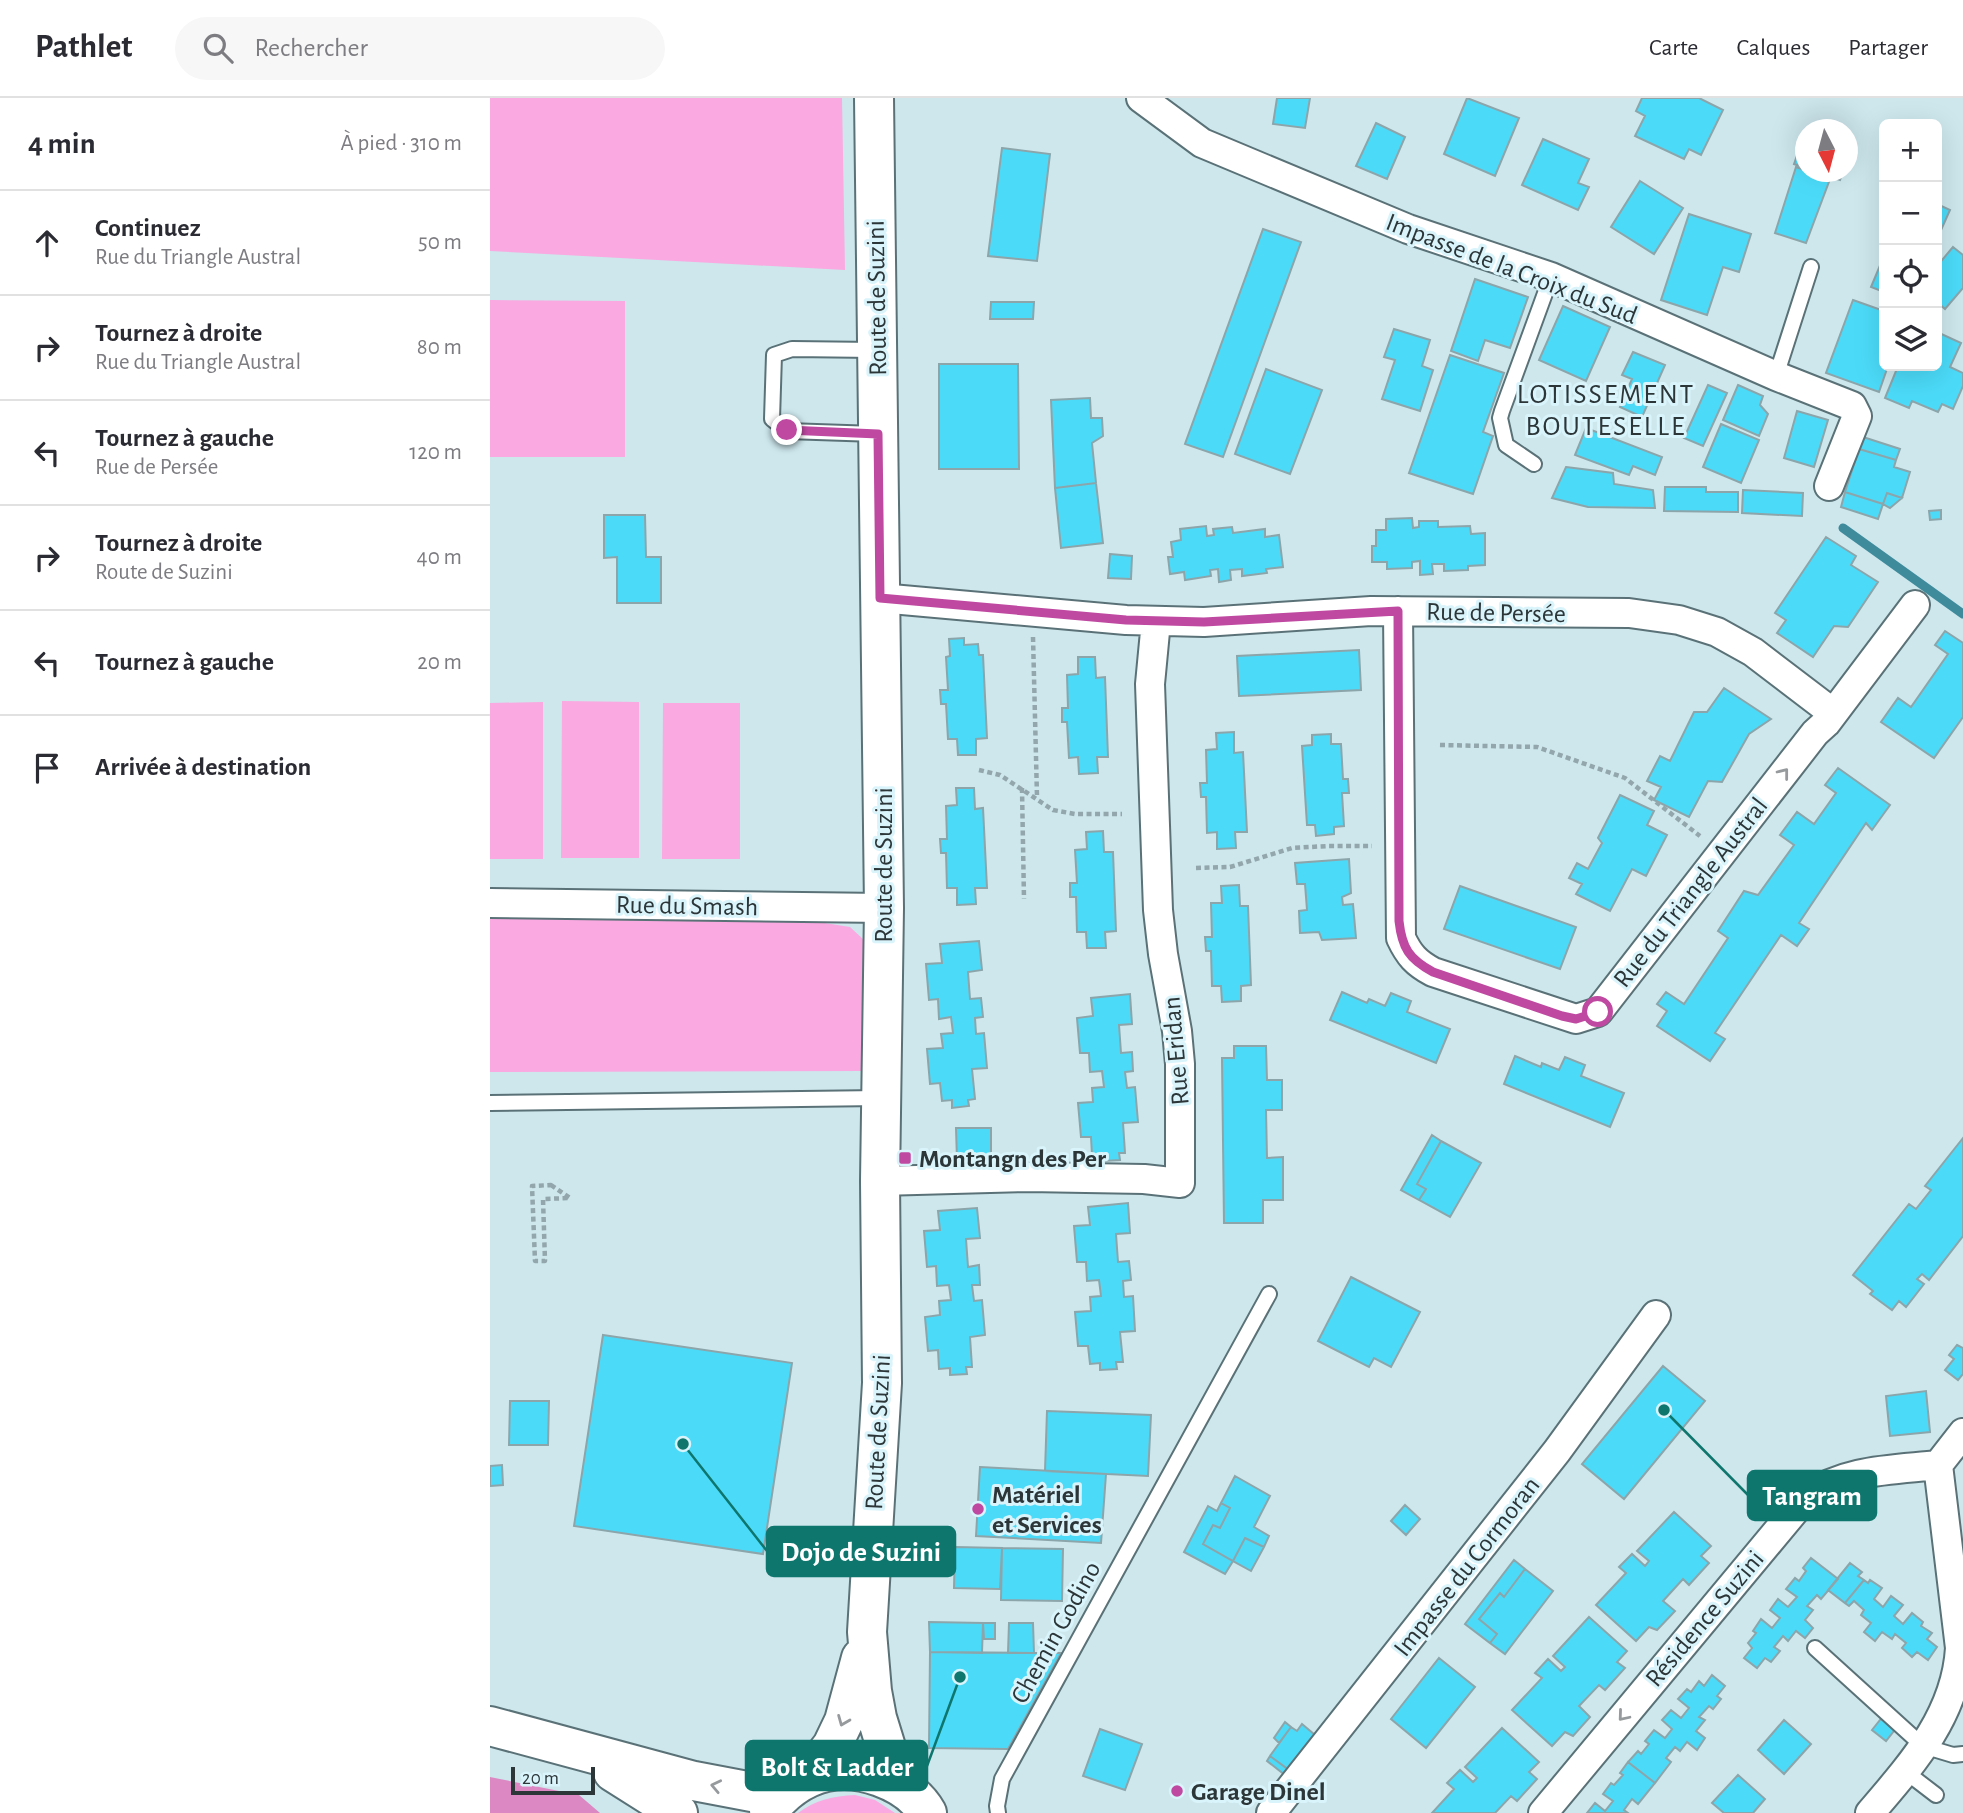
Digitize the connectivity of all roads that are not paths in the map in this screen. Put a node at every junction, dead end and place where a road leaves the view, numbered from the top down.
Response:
1 (874, 98) edge
2 (1141, 98) edge
3 (1811, 267) dead end
4 (1551, 276) junction
5 (876, 350) junction
6 (1776, 376) junction
7 (878, 434) junction
8 (1534, 464) dead end
9 (1829, 486) dead end
10 (880, 598) junction
11 (1915, 605) dead end
12 (1398, 611) junction
13 (1156, 621) junction
14 (1833, 713) junction
15 (490, 903) edge
16 (884, 908) junction
17 (881, 1098) junction
18 (490, 1103) edge
19 (880, 1181) junction
20 (1269, 1294) dead end
21 (1656, 1315) dead end
22 (1963, 1433) edge
23 (1938, 1465) junction
24 (867, 1632) junction
25 (1815, 1647) dead end
26 (490, 1726) edge
27 (1923, 1746) junction
28 (575, 1749) junction
29 (1963, 1754) edge
30 (1906, 1772) junction
31 (786, 1794) edge
32 (1936, 1795) dead end
33 (920, 1803) edge
34 (678, 1813) edge
35 (998, 1813) edge
36 (1271, 1813) edge
37 (1543, 1813) edge
38 (1870, 1813) edge

1 - 5 street, Route de Suzini
2 - 4 street, Impasse de la Croix du Sud
3 - 6 lane
4 - 6 street, Impasse de la Croix du Sud
4 - 8 lane
5 - 7 street, Route de Suzini
5 - 7 lane
6 - 9 street, Impasse de la Croix du Sud
7 - 10 street, Route de Suzini
10 - 13 street, Rue de Persée
10 - 16 street, Route de Suzini
11 - 14 street, Rue du Triangle Austral
12 - 13 street, Rue de Persée
12 - 14 street, Rue de Persée
12 -> 14 street, Rue du Triangle Austral
13 - 19 street, Rue Eridan
15 - 16 street, Rue du Smash
16 - 17 street, Route de Suzini
17 - 18 lane
17 - 19 street, Route de Suzini
19 - 24 street, Route de Suzini
20 - 35 lane, Chemin Godino
21 - 36 street, Impasse du Cormoran
22 - 23 street
23 - 27 street
23 -> 37 street, Résidence Suzini
24 -> 31 street, Route de Suzini
24 - 33 street, Route de Suzini
25 - 27 lane
26 - 28 street
27 - 29 lane
27 - 30 street
31 -> 28 street
28 - 34 street
30 - 32 lane
30 - 38 street
31 - 33 street

